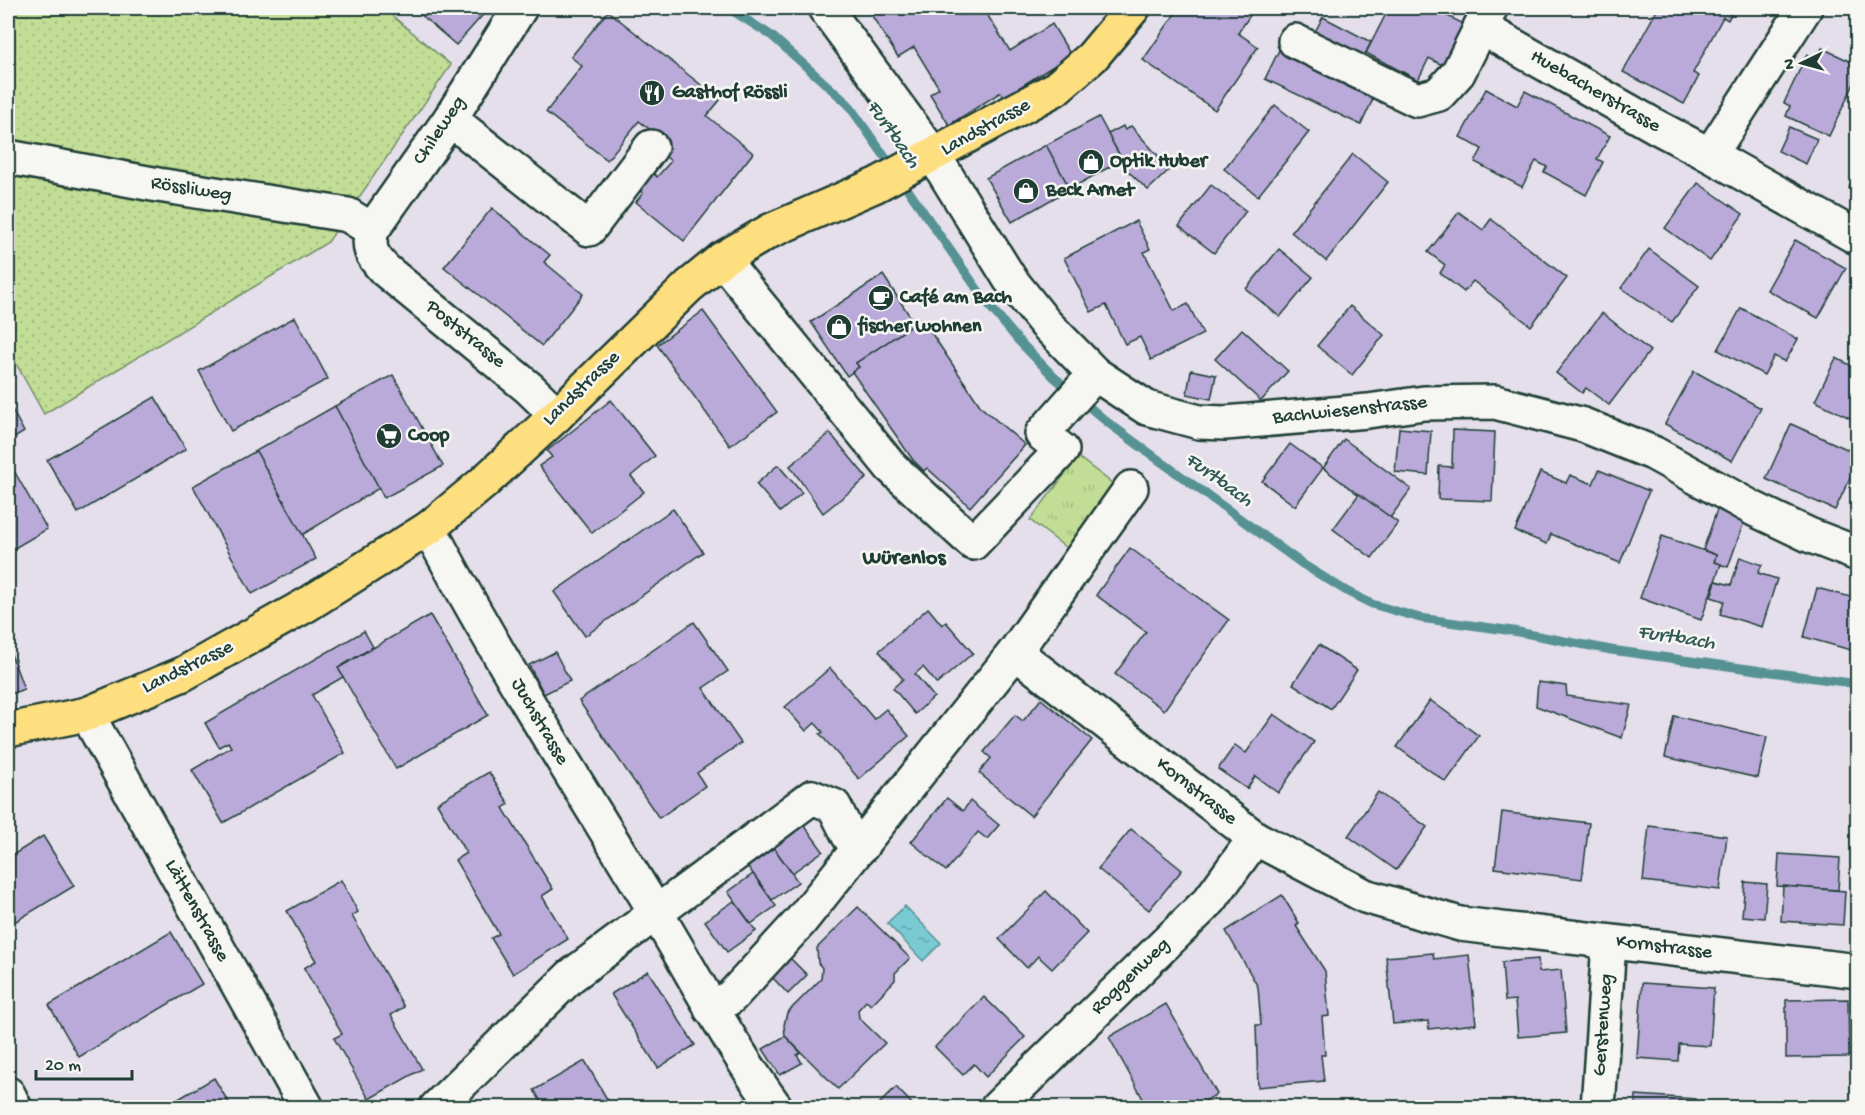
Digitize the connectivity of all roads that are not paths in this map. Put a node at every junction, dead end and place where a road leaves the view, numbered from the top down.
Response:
1 (520, 8) edge
2 (825, 8) edge
3 (1133, 8) edge
4 (1805, 8) edge
5 (1486, 17) edge
6 (1295, 41) dead end
7 (450, 119) junction
8 (651, 147) dead end
9 (1710, 154) junction
10 (8, 157) edge
11 (924, 161) junction
12 (1857, 238) edge
13 (372, 243) junction
14 (722, 259) junction
15 (1090, 379) junction
16 (557, 415) junction
17 (1131, 488) dead end
18 (429, 528) junction
19 (1857, 554) edge
20 (1015, 652) junction
21 (87, 714) junction
22 (8, 730) edge
23 (1256, 838) junction
24 (862, 846) junction
25 (656, 913) junction
26 (1609, 942) junction
27 (1857, 971) edge
28 (711, 1009) junction
29 (8, 1094) edge
30 (15, 1107) edge
31 (307, 1107) edge
32 (436, 1107) edge
33 (776, 1107) edge
34 (997, 1107) edge
35 (1598, 1107) edge

1 - 7 street, Chileweg
2 - 11 street, Bachwiesenstrasse
3 - 11 main road, Landstrasse
4 - 9 street
5 - 6 street
5 - 9 street, Huebacherstrasse
7 - 8 street
7 - 13 street, Chileweg
9 - 12 street, Huebacherstrasse
10 - 13 street, Rössliweg
11 - 14 main road, Landstrasse
11 - 15 street, Bachwiesenstrasse
13 - 16 street, Poststrasse
14 - 15 street
14 - 16 main road, Landstrasse
15 - 19 street, Bachwiesenstrasse
16 - 18 main road, Landstrasse
17 - 20 street
18 - 21 main road, Landstrasse
18 - 25 street, Juchstrasse
20 - 23 street, Kornstrasse
20 - 24 street
21 - 22 main road, Landstrasse
21 - 31 street, Lättenstrasse
23 - 26 street, Kornstrasse
23 - 34 street, Roggenweg
24 - 25 street
24 - 28 street
25 - 28 street, Juchstrasse
25 - 32 street
26 - 27 street, Kornstrasse
26 - 35 street, Gerstenweg
28 - 33 street, Juchstrasse
29 - 30 street

